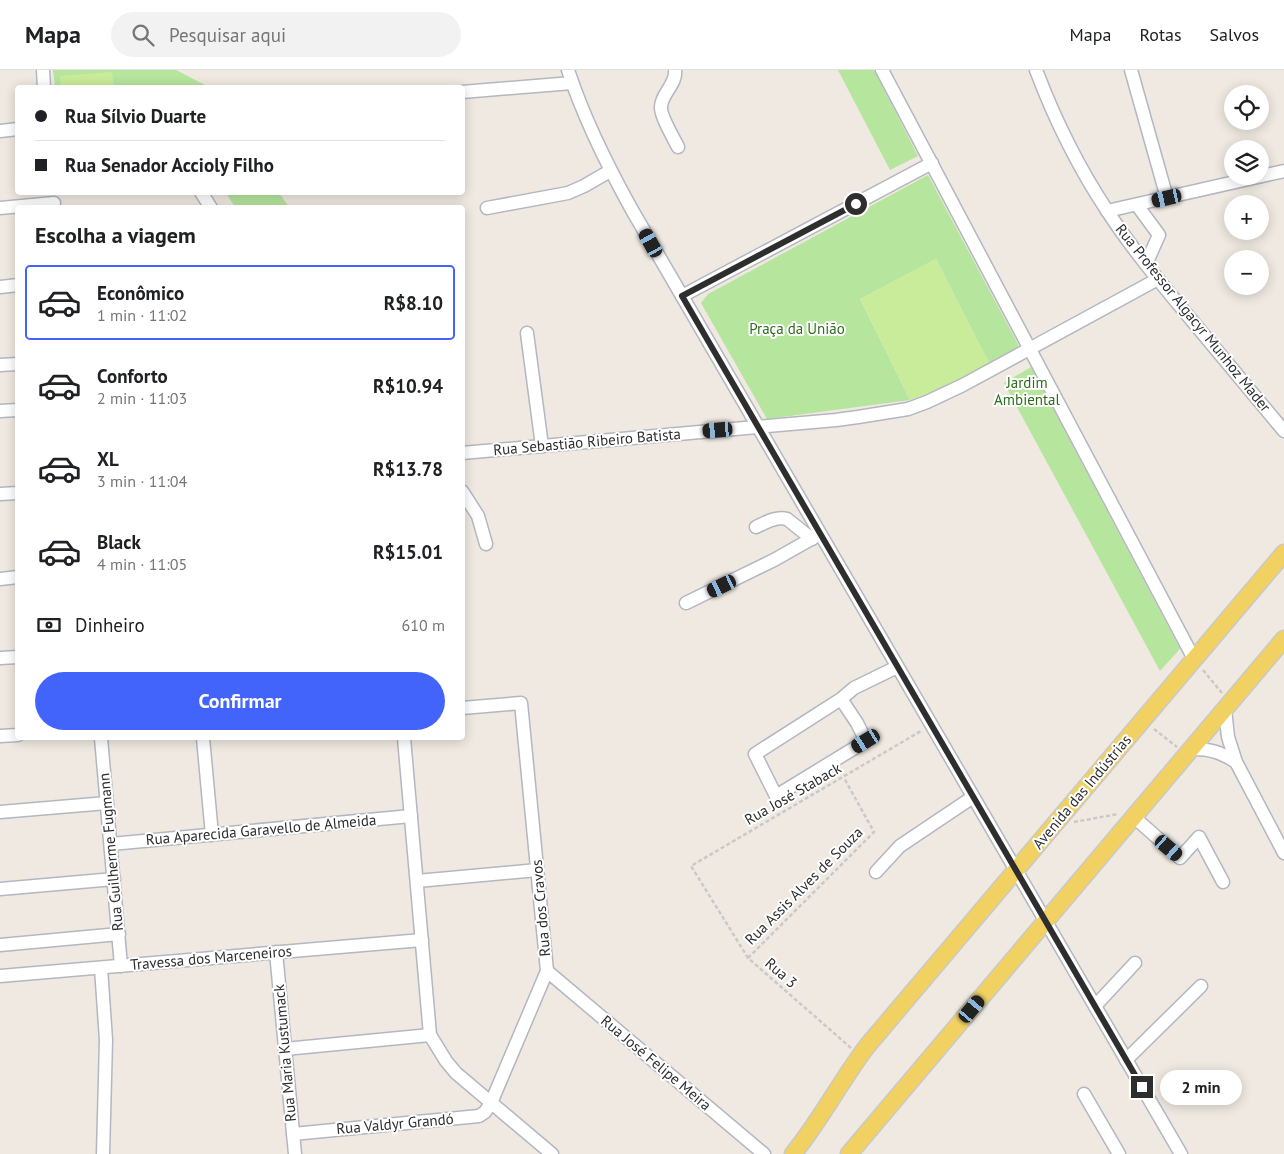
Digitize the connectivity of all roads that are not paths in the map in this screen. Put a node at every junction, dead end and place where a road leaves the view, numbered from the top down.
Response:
1 (42, 70) edge
2 (568, 70) edge
3 (675, 70) edge
4 (882, 70) edge
5 (1036, 70) edge
6 (1131, 70) edge
7 (572, 83) junction
8 (44, 85) edge
9 (465, 92) edge
10 (15, 129) edge
11 (0, 131) edge
12 (678, 148) dead end
13 (932, 163) junction
14 (610, 171) junction
15 (1284, 171) edge
16 (1167, 198) junction
17 (54, 201) edge
18 (23, 205) edge
19 (1137, 205) junction
20 (15, 206) edge
21 (0, 208) edge
22 (486, 208) dead end
23 (1108, 211) junction
24 (1146, 264) junction
25 (1158, 279) junction
26 (15, 285) edge
27 (0, 287) edge
28 (682, 296) junction
29 (527, 333) dead end
30 (1029, 348) junction
31 (15, 364) edge
32 (0, 365) edge
33 (15, 410) edge
34 (0, 411) edge
35 (758, 427) junction
36 (1284, 430) edge
37 (542, 446) junction
38 (465, 452) edge
39 (15, 492) edge
40 (0, 494) edge
41 (465, 496) edge
42 (756, 527) dead end
43 (816, 536) junction
44 (486, 544) dead end
45 (1284, 553) edge
46 (15, 577) edge
47 (0, 579) edge
48 (686, 603) dead end
49 (1284, 639) edge
50 (15, 657) edge
51 (0, 658) edge
52 (1194, 659) junction
53 (897, 667) junction
54 (841, 699) junction
55 (1228, 706) junction
56 (465, 708) edge
57 (15, 735) edge
58 (0, 736) edge
59 (101, 740) edge
60 (203, 740) edge
61 (404, 740) edge
62 (1189, 752) junction
63 (1236, 762) junction
64 (973, 797) junction
65 (107, 803) junction
66 (0, 812) edge
67 (1137, 814) junction
68 (411, 816) junction
69 (212, 835) junction
70 (111, 844) junction
71 (1284, 852) edge
72 (537, 870) junction
73 (1016, 870) junction
74 (876, 872) dead end
75 (114, 879) junction
76 (417, 881) junction
77 (1223, 882) dead end
78 (0, 889) edge
79 (1045, 922) junction
80 (118, 934) junction
81 (422, 940) junction
82 (0, 945) edge
83 (276, 952) junction
84 (1135, 963) dead end
85 (121, 966) junction
86 (101, 968) junction
87 (547, 971) junction
88 (0, 976) edge
89 (1201, 986) dead end
90 (1094, 1006) junction
91 (430, 1035) junction
92 (285, 1049) junction
93 (1126, 1060) junction
94 (1084, 1094) dead end
95 (491, 1103) junction
96 (293, 1134) junction
97 (103, 1154) edge
98 (295, 1154) edge
99 (552, 1154) edge
100 (764, 1154) edge
101 (793, 1154) edge
102 (849, 1154) edge
103 (1119, 1154) edge
104 (1181, 1154) edge

1 - 8 street
2 - 7 street
3 - 12 street
4 - 13 street
5 - 23 street, Rua Professor Algacyr Munhoz Mader
6 - 16 street
7 - 9 street
7 - 14 street
10 - 11 street
13 - 28 street
13 - 30 street
14 - 22 street
14 - 28 street
15 - 16 street
16 - 19 street
17 - 18 street
19 - 23 street
19 - 24 street
20 - 21 street
23 - 24 street, Rua Professor Algacyr Munhoz Mader
24 - 25 street, Rua Professor Algacyr Munhoz Mader
25 - 30 street, Rua Sebastião Ribeiro Batista
25 - 36 street, Rua Professor Algacyr Munhoz Mader
26 - 27 street
28 - 35 street
29 - 37 street
30 - 35 street, Rua Sebastião Ribeiro Batista
30 - 52 street
31 - 32 street
33 - 34 street
35 - 37 street, Rua Sebastião Ribeiro Batista
35 - 43 street
37 - 38 street, Rua Sebastião Ribeiro Batista
39 - 40 street
41 - 44 street
42 - 43 street
43 - 48 street
43 - 53 street
45 - 52 main road, Avenida das Indústrias
46 - 47 street
49 - 55 main road
50 - 51 street
52 - 73 main road, Avenida das Indústrias
53 - 54 street
53 - 64 street
54 - 54 street
55 - 62 main road
55 - 63 street
56 - 72 street, Rua dos Cravos
57 - 58 street
59 - 65 street, Rua Guilherme Fugmann
60 - 69 street
61 - 68 street
62 - 63 street
62 - 67 main road
63 - 71 street
64 - 73 street
64 - 74 street
65 - 66 street
65 - 70 street, Rua Guilherme Fugmann
67 - 77 street
67 - 79 main road
68 - 69 street, Rua Aparecida Garavello de Almeida
68 - 76 street
69 - 70 street, Rua Aparecida Garavello de Almeida
70 - 75 street, Rua Guilherme Fugmann
72 - 76 street
72 - 87 street, Rua dos Cravos
73 - 79 street
73 - 101 main road, Avenida das Indústrias
75 - 78 street
75 - 80 street, Rua Guilherme Fugmann
76 - 81 street
79 - 90 street
79 - 102 main road
80 - 82 street
80 - 85 street, Rua Guilherme Fugmann
81 - 83 street, Travessa dos Marceneiros
81 - 91 street
83 - 85 street, Travessa dos Marceneiros
83 - 92 street, Rua Maria Kustumack
84 - 90 street
85 - 86 street, Travessa dos Marceneiros
86 - 88 street, Travessa dos Marceneiros
86 - 97 street
87 - 95 street, Rua dos Cravos
87 - 100 street, Rua José Felipe Meira
89 - 93 street
90 - 93 street
91 - 92 street
91 - 95 street
92 - 96 street, Rua Maria Kustumack
93 - 104 street
94 - 103 street
95 - 96 street, Rua Valdyr Grandó
95 - 99 street
96 - 98 street, Rua Maria Kustumack

